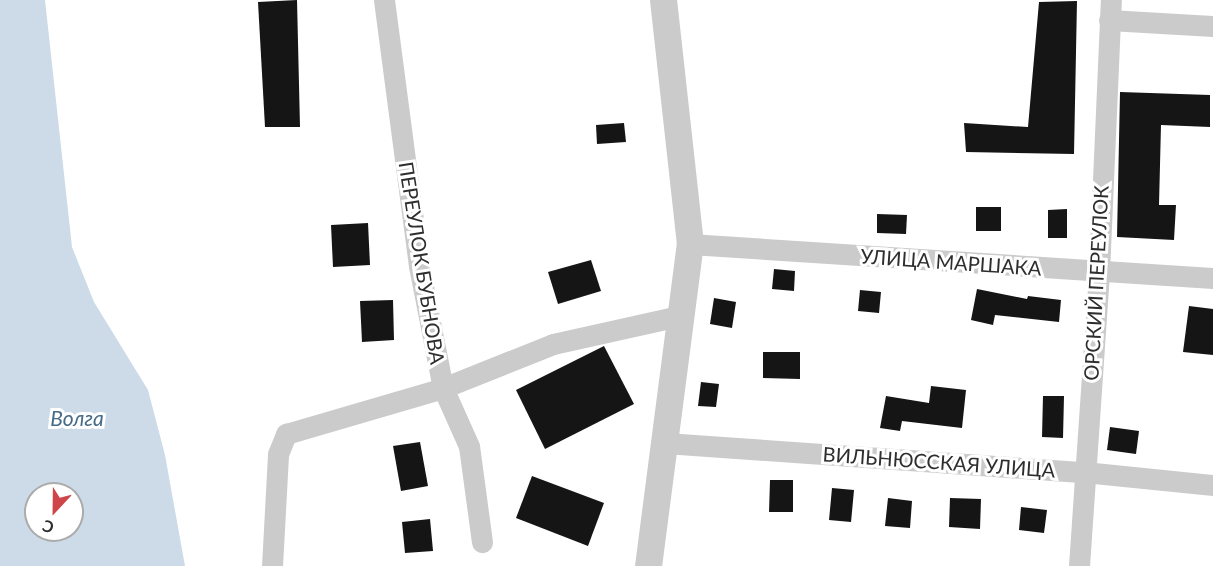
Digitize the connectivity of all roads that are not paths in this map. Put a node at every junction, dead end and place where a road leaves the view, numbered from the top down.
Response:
1 (384, 0) edge
2 (663, 0) edge
3 (1110, 10) edge
4 (1213, 26) edge
5 (690, 244) junction
6 (1099, 272) junction
7 (1213, 278) edge
8 (679, 316) junction
9 (443, 388) junction
10 (665, 443) junction
11 (1084, 472) junction
12 (1213, 485) edge
13 (483, 542) dead end
14 (272, 566) edge
15 (648, 566) edge
16 (1079, 566) edge

1 - 9 street, ПЕРЕУЛОК БУБНОВА
2 - 5 street
3 - 4 street
3 - 6 street, ОРСКИЙ ПЕРЕУЛОК
5 - 6 street, УЛИЦА МАРШАКА
5 - 8 street
6 - 7 street, УЛИЦА МАРШАКА
6 - 11 street, ОРСКИЙ ПЕРЕУЛОК
8 - 9 street, ПЕРЕУЛОК БУБНОВА
8 - 10 street
9 - 13 street
9 - 14 street
10 - 11 street, ВИЛЬНЮССКАЯ УЛИЦА
10 - 15 street
11 - 12 street, ВИЛЬНЮССКАЯ УЛИЦА
11 - 16 street, ОРСКИЙ ПЕРЕУЛОК

